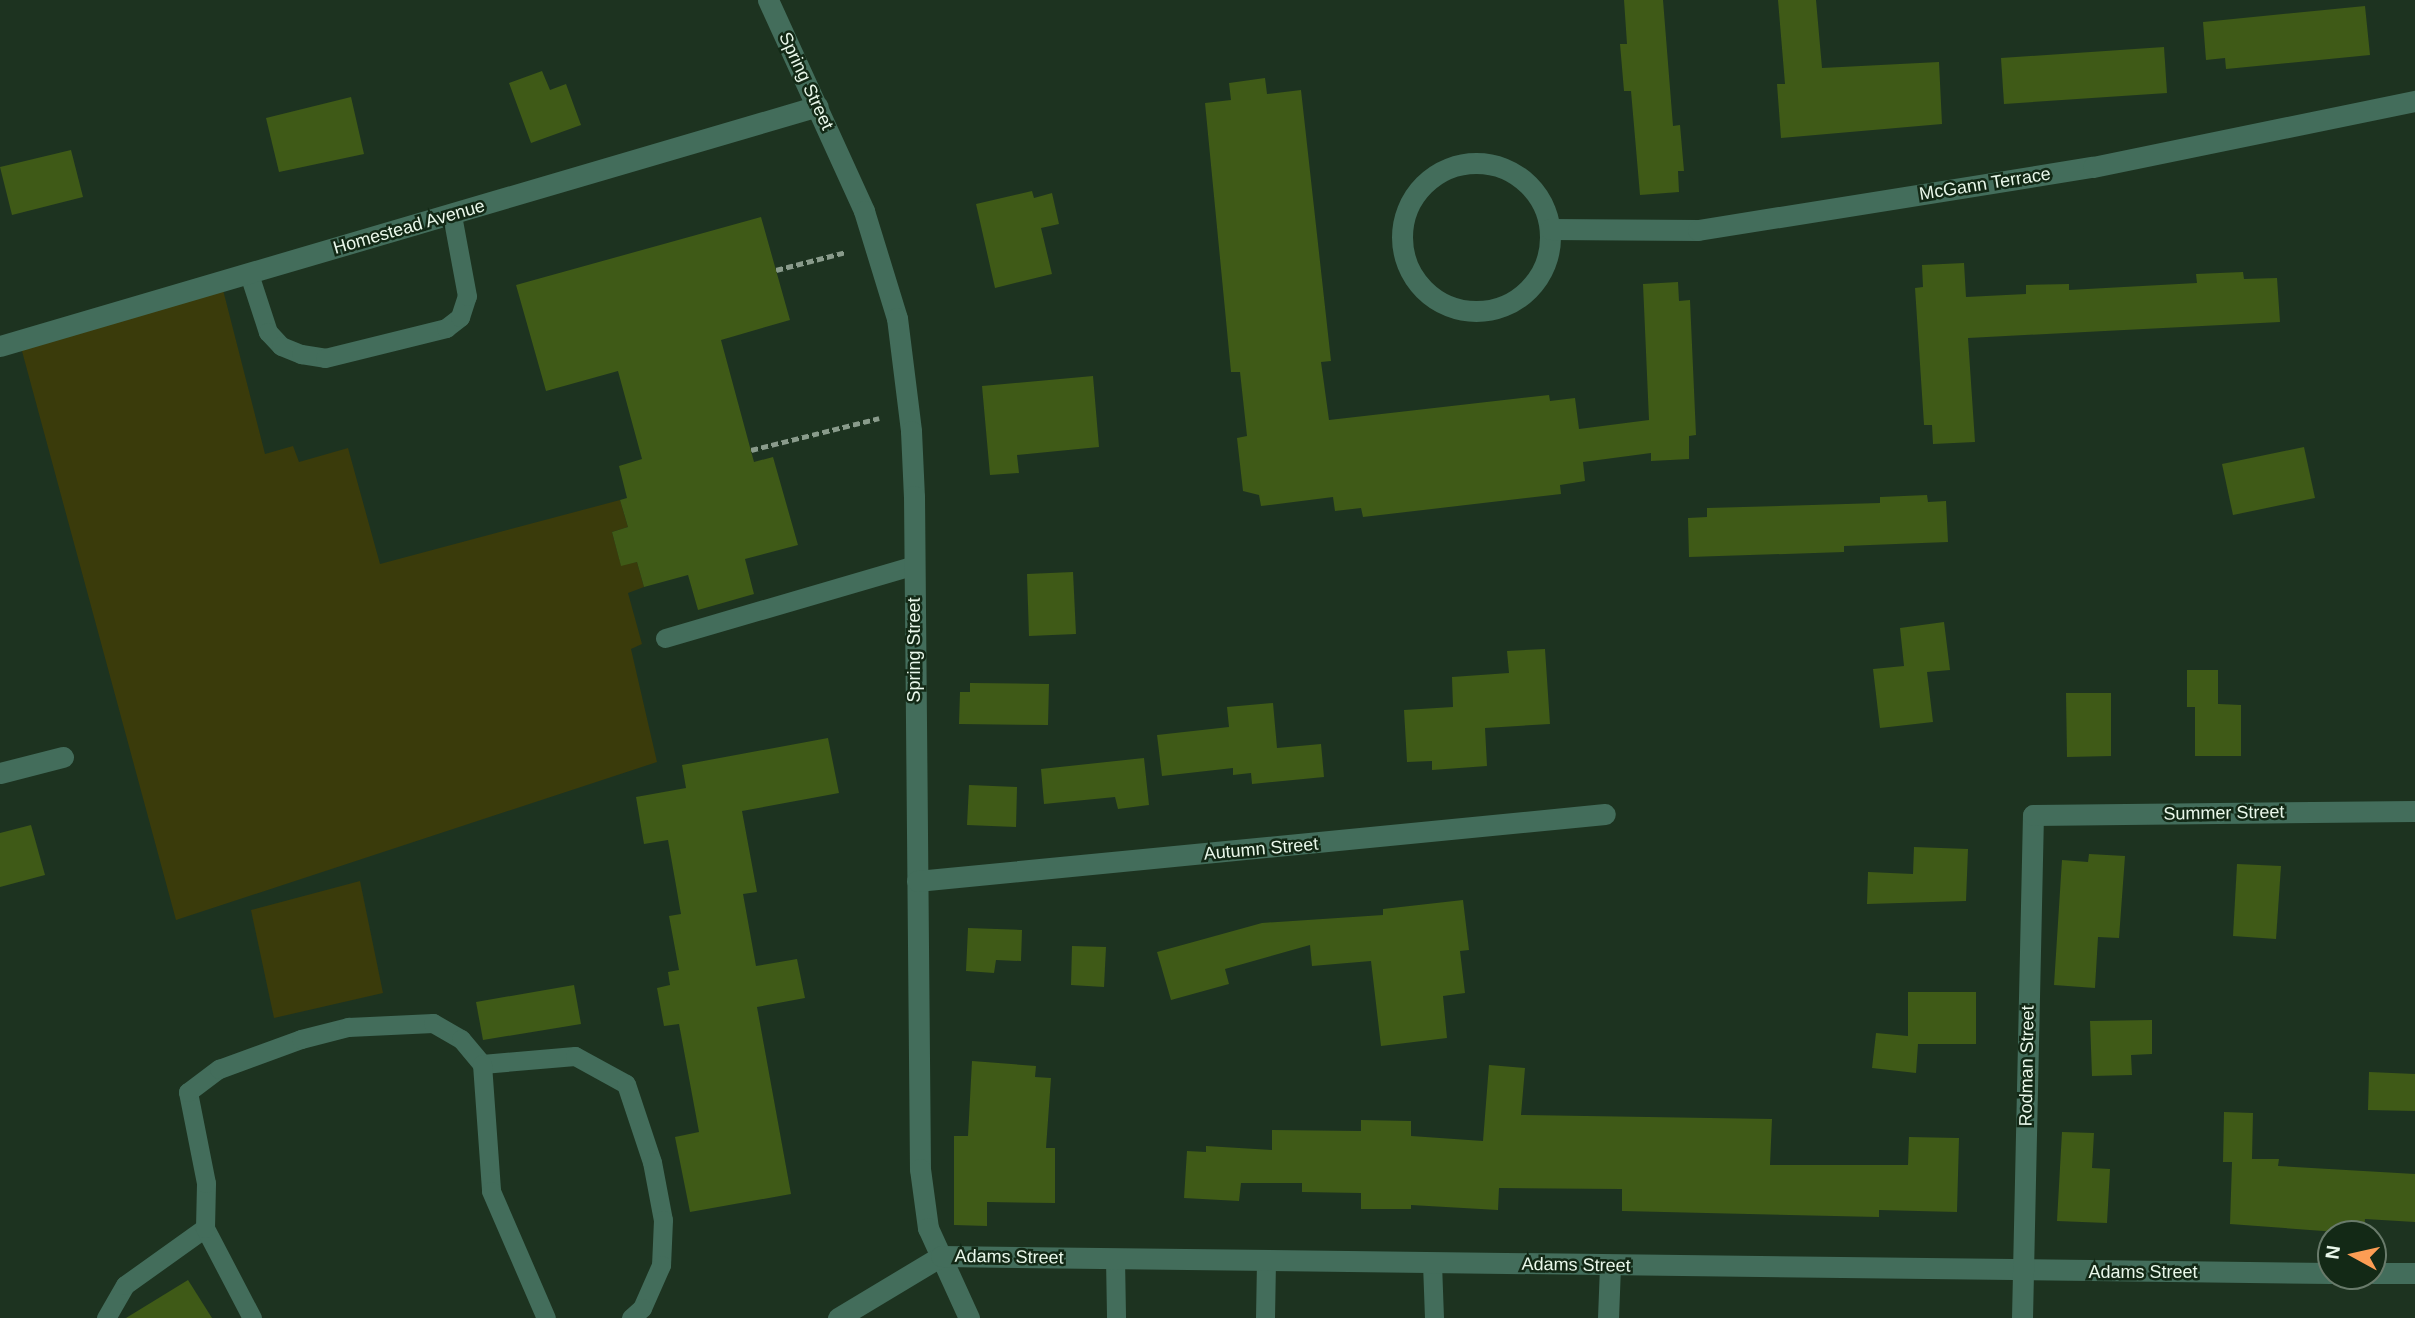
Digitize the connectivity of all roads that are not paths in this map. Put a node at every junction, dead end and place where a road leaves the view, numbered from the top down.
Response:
1 (768, 0) edge
2 (2415, 101) edge
3 (818, 106) junction
4 (452, 215) junction
5 (1550, 229) junction
6 (249, 274) junction
7 (0, 346) edge
8 (914, 565) junction
9 (665, 638) dead end
10 (63, 757) dead end
11 (0, 774) edge
12 (2415, 811) edge
13 (1605, 814) dead end
14 (2033, 815) joint
15 (917, 881) junction
16 (482, 1063) junction
17 (205, 1228) junction
18 (941, 1256) junction
19 (1115, 1258) junction
20 (1266, 1260) junction
21 (1433, 1263) junction
22 (1609, 1265) junction
23 (2022, 1271) junction
24 (2317, 1273) edge
25 (2387, 1273) edge
26 (2415, 1273) edge
27 (106, 1318) edge
28 (253, 1318) edge
29 (546, 1318) edge
30 (631, 1318) edge
31 (838, 1318) edge
32 (969, 1318) edge
33 (1116, 1318) edge
34 (1265, 1318) edge
35 (1434, 1318) edge
36 (1608, 1318) edge
37 (2022, 1318) edge

1 - 3 street, Spring Street
2 - 5 street, McGann Terrace
3 - 4 street, Homestead Avenue
3 - 8 street, Spring Street
4 - 6 street, Homestead Avenue
4 - 6 lane
5 - 5 street
6 - 7 street, Homestead Avenue
8 - 9 lane
8 - 15 street, Spring Street
10 - 11 street
12 - 14 street, Summer Street
13 - 15 street, Autumn Street
14 - 23 street, Rodman Street
15 - 18 street, Spring Street
16 - 17 lane
16 - 29 lane
16 - 30 lane
17 - 27 lane
17 - 28 lane
18 - 19 street, Adams Street
18 - 31 street, Adams Street
18 - 32 street, Spring Street
19 - 20 street, Adams Street
19 - 33 lane
20 - 21 street, Adams Street
20 - 34 lane
21 - 22 street, Adams Street
21 - 35 lane
22 - 23 street, Adams Street
22 - 36 street
23 - 24 street, Adams Street
23 - 37 street, Rodman Street
25 - 26 street

